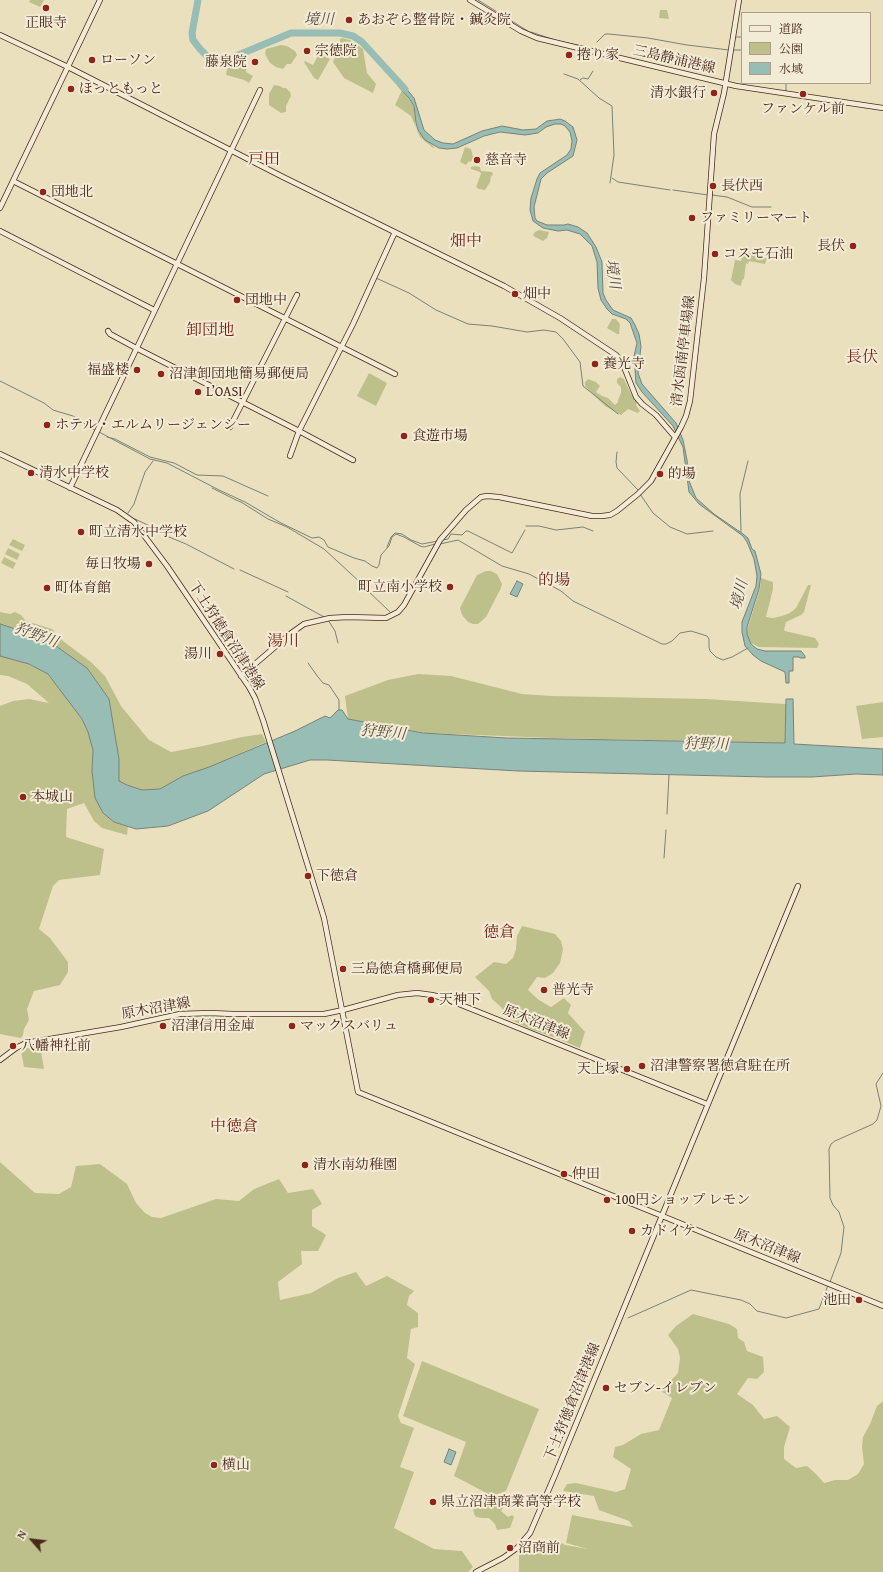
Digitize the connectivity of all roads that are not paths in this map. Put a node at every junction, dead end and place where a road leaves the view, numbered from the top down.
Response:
1 (100, 0) edge
2 (470, 0) edge
3 (738, 0) edge
4 (0, 35) edge
5 (68, 67) junction
6 (726, 84) junction
7 (260, 90) dead end
8 (883, 108) edge
9 (231, 150) junction
10 (13, 181) junction
11 (0, 208) edge
12 (0, 231) edge
13 (395, 232) junction
14 (177, 264) junction
15 (297, 295) dead end
16 (154, 310) junction
17 (285, 320) junction
18 (108, 331) dead end
19 (136, 348) junction
20 (341, 348) junction
21 (395, 374) dead end
22 (242, 402) junction
23 (230, 427) dead end
24 (299, 431) junction
25 (675, 436) junction
26 (0, 454) edge
27 (290, 456) dead end
28 (353, 460) dead end
29 (70, 488) junction
30 (241, 676) junction
31 (798, 886) dead end
32 (343, 1010) junction
33 (0, 1060) edge
34 (707, 1104) junction
35 (662, 1216) junction
36 (883, 1306) edge
37 (476, 1572) edge

1 - 5 main road
2 - 6 main road, 三島静浦港線
3 - 6 main road, 清水函南停車場線
4 - 5 main road
5 - 9 main road
5 - 10 main road
6 - 8 main road, 三島静浦港線
6 - 25 main road, 清水函南停車場線
7 - 9 main road
9 - 13 main road
9 - 14 main road
10 - 11 main road
10 - 14 main road
12 - 16 main road
13 - 20 main road
13 - 25 main road
14 - 16 main road
14 - 17 main road
15 - 17 main road
16 - 19 main road
17 - 20 main road
17 - 22 main road
18 - 19 main road
19 - 22 main road
19 - 29 main road
20 - 21 main road
20 - 24 main road
22 - 23 main road
22 - 24 main road
24 - 27 main road
24 - 28 main road
25 - 30 main road, 清水函南停車場線
26 - 29 main road, 下土狩徳倉沼津港線
29 - 30 main road, 下土狩徳倉沼津港線
30 - 32 main road, 下土狩徳倉沼津港線
31 - 34 main road
32 - 33 main road, 原木沼津線
32 - 34 main road, 原木沼津線
32 - 35 main road, 原木沼津線
34 - 35 main road
35 - 36 main road, 原木沼津線
35 - 37 main road, 下土狩徳倉沼津港線

